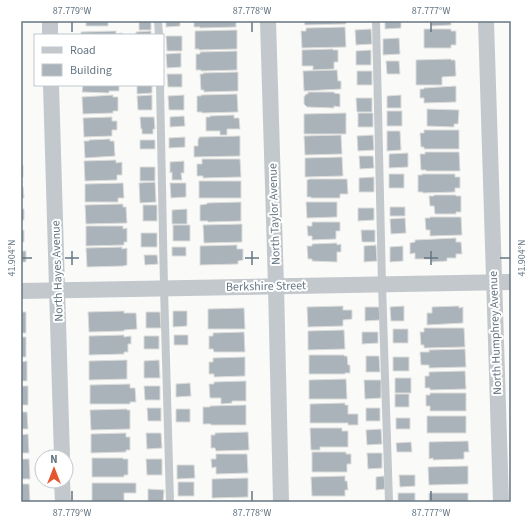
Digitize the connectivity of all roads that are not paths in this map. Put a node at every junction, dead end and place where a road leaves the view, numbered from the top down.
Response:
1 (50, 21) edge
2 (158, 21) edge
3 (268, 21) edge
4 (376, 21) edge
5 (486, 21) edge
6 (50, 34) edge
7 (159, 34) edge
8 (52, 86) edge
9 (160, 86) edge
10 (494, 282) junction
11 (511, 282) edge
12 (382, 284) junction
13 (276, 286) junction
14 (164, 288) junction
15 (57, 290) junction
16 (21, 291) edge
17 (62, 449) edge
18 (62, 489) edge
19 (63, 502) edge
20 (170, 502) edge
21 (281, 502) edge
22 (389, 502) edge
23 (500, 502) edge

1 - 6 street
2 - 7 lane
3 - 13 street, North Taylor Avenue
4 - 12 lane
5 - 10 street, North Humphrey Avenue
8 - 15 street, North Hayes Avenue
9 - 14 lane
10 - 11 street, Berkshire Street
10 - 12 street, Berkshire Street
10 - 23 street, North Humphrey Avenue
12 - 13 street, Berkshire Street
12 - 22 lane
13 - 14 street, Berkshire Street
13 - 21 street, North Taylor Avenue
14 - 15 street, Berkshire Street
14 - 20 lane
15 - 16 street, Berkshire Street
15 - 17 street, North Hayes Avenue
18 - 19 street

